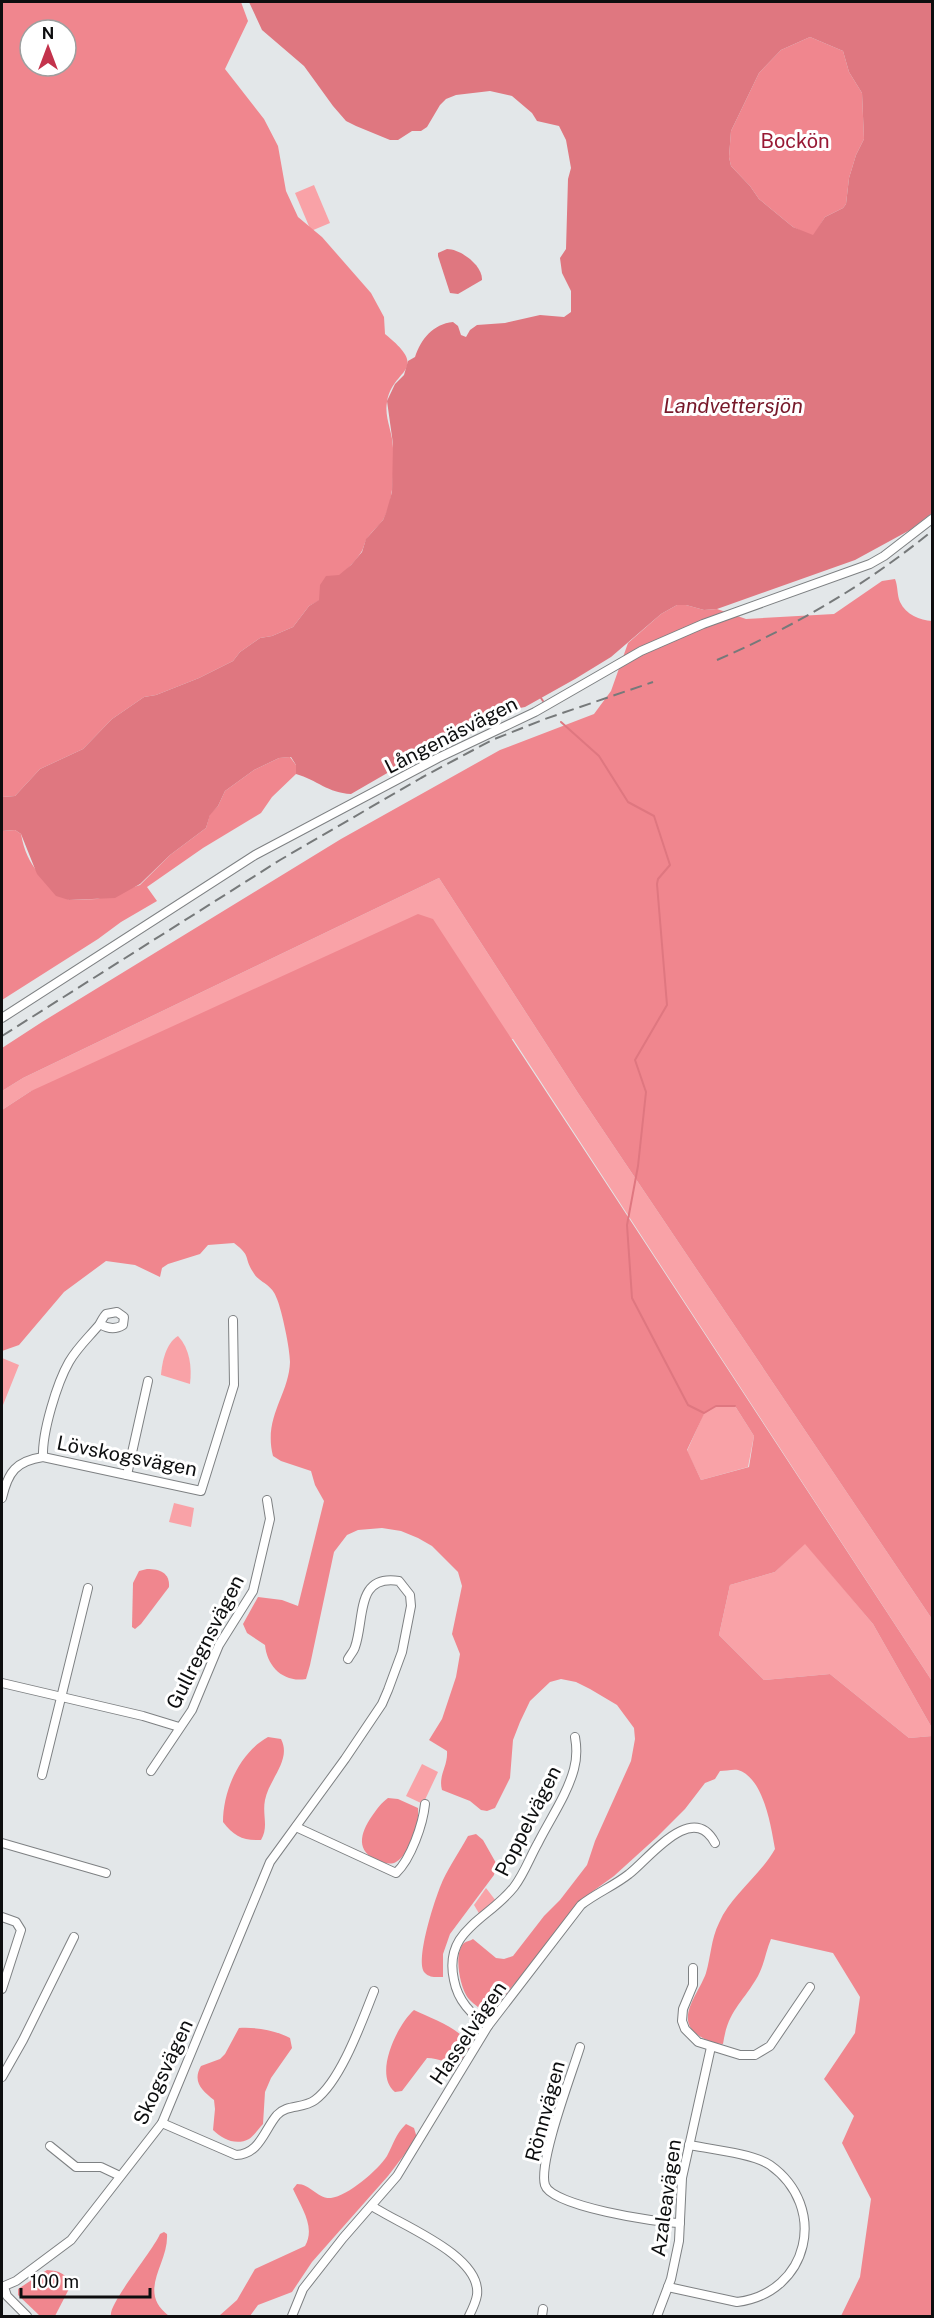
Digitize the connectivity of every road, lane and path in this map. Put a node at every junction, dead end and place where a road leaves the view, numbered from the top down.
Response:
1 (933, 519) edge
2 (2, 1018) edge
3 (233, 1320) dead end
4 (100, 1324) dead end
5 (148, 1381) dead end
6 (43, 1456) junction
7 (127, 1475) junction
8 (2, 1496) edge
9 (267, 1500) dead end
10 (88, 1588) dead end
11 (348, 1659) dead end
12 (2, 1683) edge
13 (62, 1698) junction
14 (180, 1727) junction
15 (575, 1737) dead end
16 (151, 1771) dead end
17 (42, 1775) dead end
18 (425, 1804) dead end
19 (296, 1827) junction
20 (715, 1842) dead end
21 (2, 1843) edge
22 (106, 1874) dead end
23 (2, 1917) edge
24 (74, 1937) dead end
25 (693, 1968) dead end
26 (810, 1987) dead end
27 (2, 1989) edge
28 (374, 1991) dead end
29 (488, 2026) junction
30 (580, 2047) dead end
31 (711, 2047) junction
32 (2, 2077) edge
33 (162, 2124) junction
34 (689, 2145) junction
35 (50, 2146) dead end
36 (120, 2176) junction
37 (372, 2206) junction
38 (680, 2223) junction
39 (3, 2287) edge
40 (668, 2287) junction
41 (27, 2316) edge
42 (292, 2316) edge
43 (469, 2316) edge
44 (657, 2316) edge

1 - 2 street, Långenäsvägen
3 - 7 street, Lövskogsvägen
4 - 6 street
5 - 7 street
6 - 7 street, Lövskogsvägen
6 - 8 street, Lövskogsvägen
9 - 14 street, Gullregnsvägen
10 - 13 street
11 - 19 street, Skogsvägen
12 - 13 street, Gullregnsvägen
13 - 14 street, Gullregnsvägen
13 - 17 street
14 - 16 street, Gullregnsvägen
15 - 29 street, Poppelvägen
18 - 19 street
19 - 33 street, Skogsvägen
20 - 29 street, Hasselvägen
21 - 22 street
23 - 27 street
24 - 32 street
25 - 31 street
26 - 31 street
28 - 33 street
29 - 37 street, Hasselvägen
30 - 38 street, Rönnvägen
31 - 34 street, Azaleavägen
33 - 36 street, Skogsvägen
34 - 38 street, Azaleavägen
34 - 40 street
35 - 36 street
36 - 39 street, Skogsvägen
37 - 42 street, Hasselvägen
37 - 43 street
38 - 40 street, Azaleavägen
39 - 41 street
40 - 44 street, Azaleavägen

